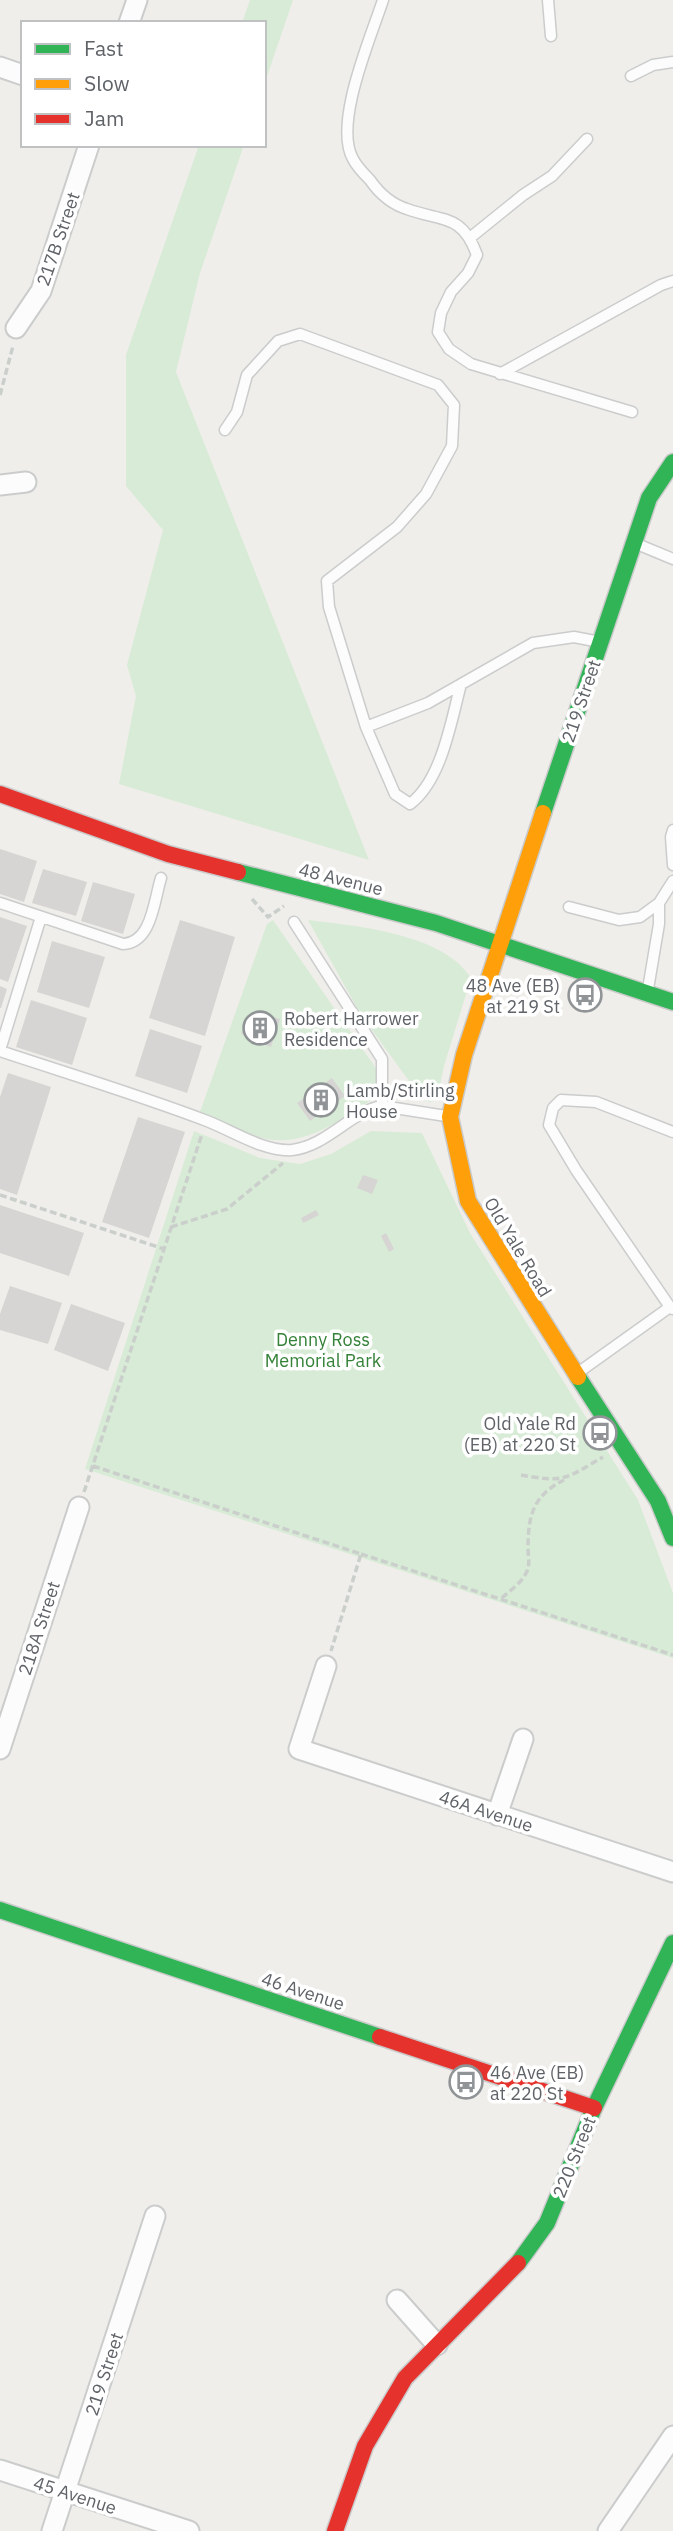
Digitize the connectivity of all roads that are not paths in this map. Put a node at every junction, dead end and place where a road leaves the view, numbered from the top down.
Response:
1 (137, 0) edge
2 (383, 0) edge
3 (548, 0) edge
4 (131, 21) edge
5 (551, 36) dead end
6 (673, 62) edge
7 (0, 67) edge
8 (21, 74) edge
9 (631, 76) dead end
10 (586, 139) dead end
11 (88, 147) edge
12 (471, 237) junction
13 (673, 281) edge
14 (16, 328) road end
15 (500, 374) junction
16 (632, 412) dead end
17 (225, 430) dead end
18 (673, 462) edge
19 (26, 482) dead end
20 (0, 485) edge
21 (634, 543) junction
22 (673, 559) edge
23 (600, 642) junction
24 (461, 684) junction
25 (366, 727) junction
26 (0, 794) edge
27 (673, 830) edge
28 (673, 865) edge
29 (161, 878) dead end
30 (673, 881) edge
31 (659, 903) junction
32 (0, 904) edge
33 (569, 907) dead end
34 (41, 917) junction
35 (294, 922) dead end
36 (499, 944) junction
37 (647, 993) junction
38 (673, 1002) edge
39 (0, 1050) edge
40 (383, 1106) junction
41 (450, 1117) junction
42 (673, 1132) edge
43 (671, 1308) edge
44 (576, 1374) junction
45 (79, 1507) road end
46 (673, 1538) edge
47 (326, 1666) road end
48 (523, 1739) dead end
49 (0, 1749) edge
50 (497, 1815) junction
51 (673, 1872) edge
52 (0, 1910) edge
53 (673, 1943) edge
54 (594, 2108) junction
55 (155, 2216) dead end
56 (397, 2300) dead end
57 (437, 2346) junction
58 (673, 2436) edge
59 (0, 2470) edge
60 (65, 2492) junction
61 (52, 2531) edge
62 (189, 2531) edge
63 (335, 2531) edge
64 (608, 2531) edge

1 - 4 street
2 - 12 lane
3 - 5 lane
6 - 9 lane
7 - 8 street
10 - 12 lane
11 - 14 street, 217B Street
12 - 15 lane
13 - 15 lane
15 - 16 lane
17 - 25 lane
18 - 21 street, 219 Street
19 - 20 street
21 - 22 lane
21 - 23 street, 219 Street
23 - 24 lane
23 - 36 street, 219 Street
24 - 25 lane
24 - 25 lane
26 - 36 street, 48 Avenue
27 - 28 lane
29 - 34 lane
30 - 31 lane
31 - 33 lane
31 - 37 lane
32 - 34 lane
34 - 39 lane
35 - 40 lane
36 - 37 street, 48 Avenue
36 - 41 street, Old Yale Road
37 - 38 street, 48 Avenue
39 - 40 lane
40 - 41 lane
41 - 44 street, Old Yale Road
42 - 43 lane
43 - 44 lane
44 - 46 street, Old Yale Road
45 - 49 street, 218A Street
47 - 50 street, 46A Avenue
48 - 50 street
50 - 51 street, 46A Avenue
52 - 54 street, 46 Avenue
53 - 54 street, 220 Street
54 - 57 street, 220 Street
55 - 60 street, 219 Street
56 - 57 street
57 - 63 street, 220 Street
58 - 64 street
59 - 60 street, 45 Avenue
60 - 61 street, 219 Street
60 - 62 street, 45 Avenue

